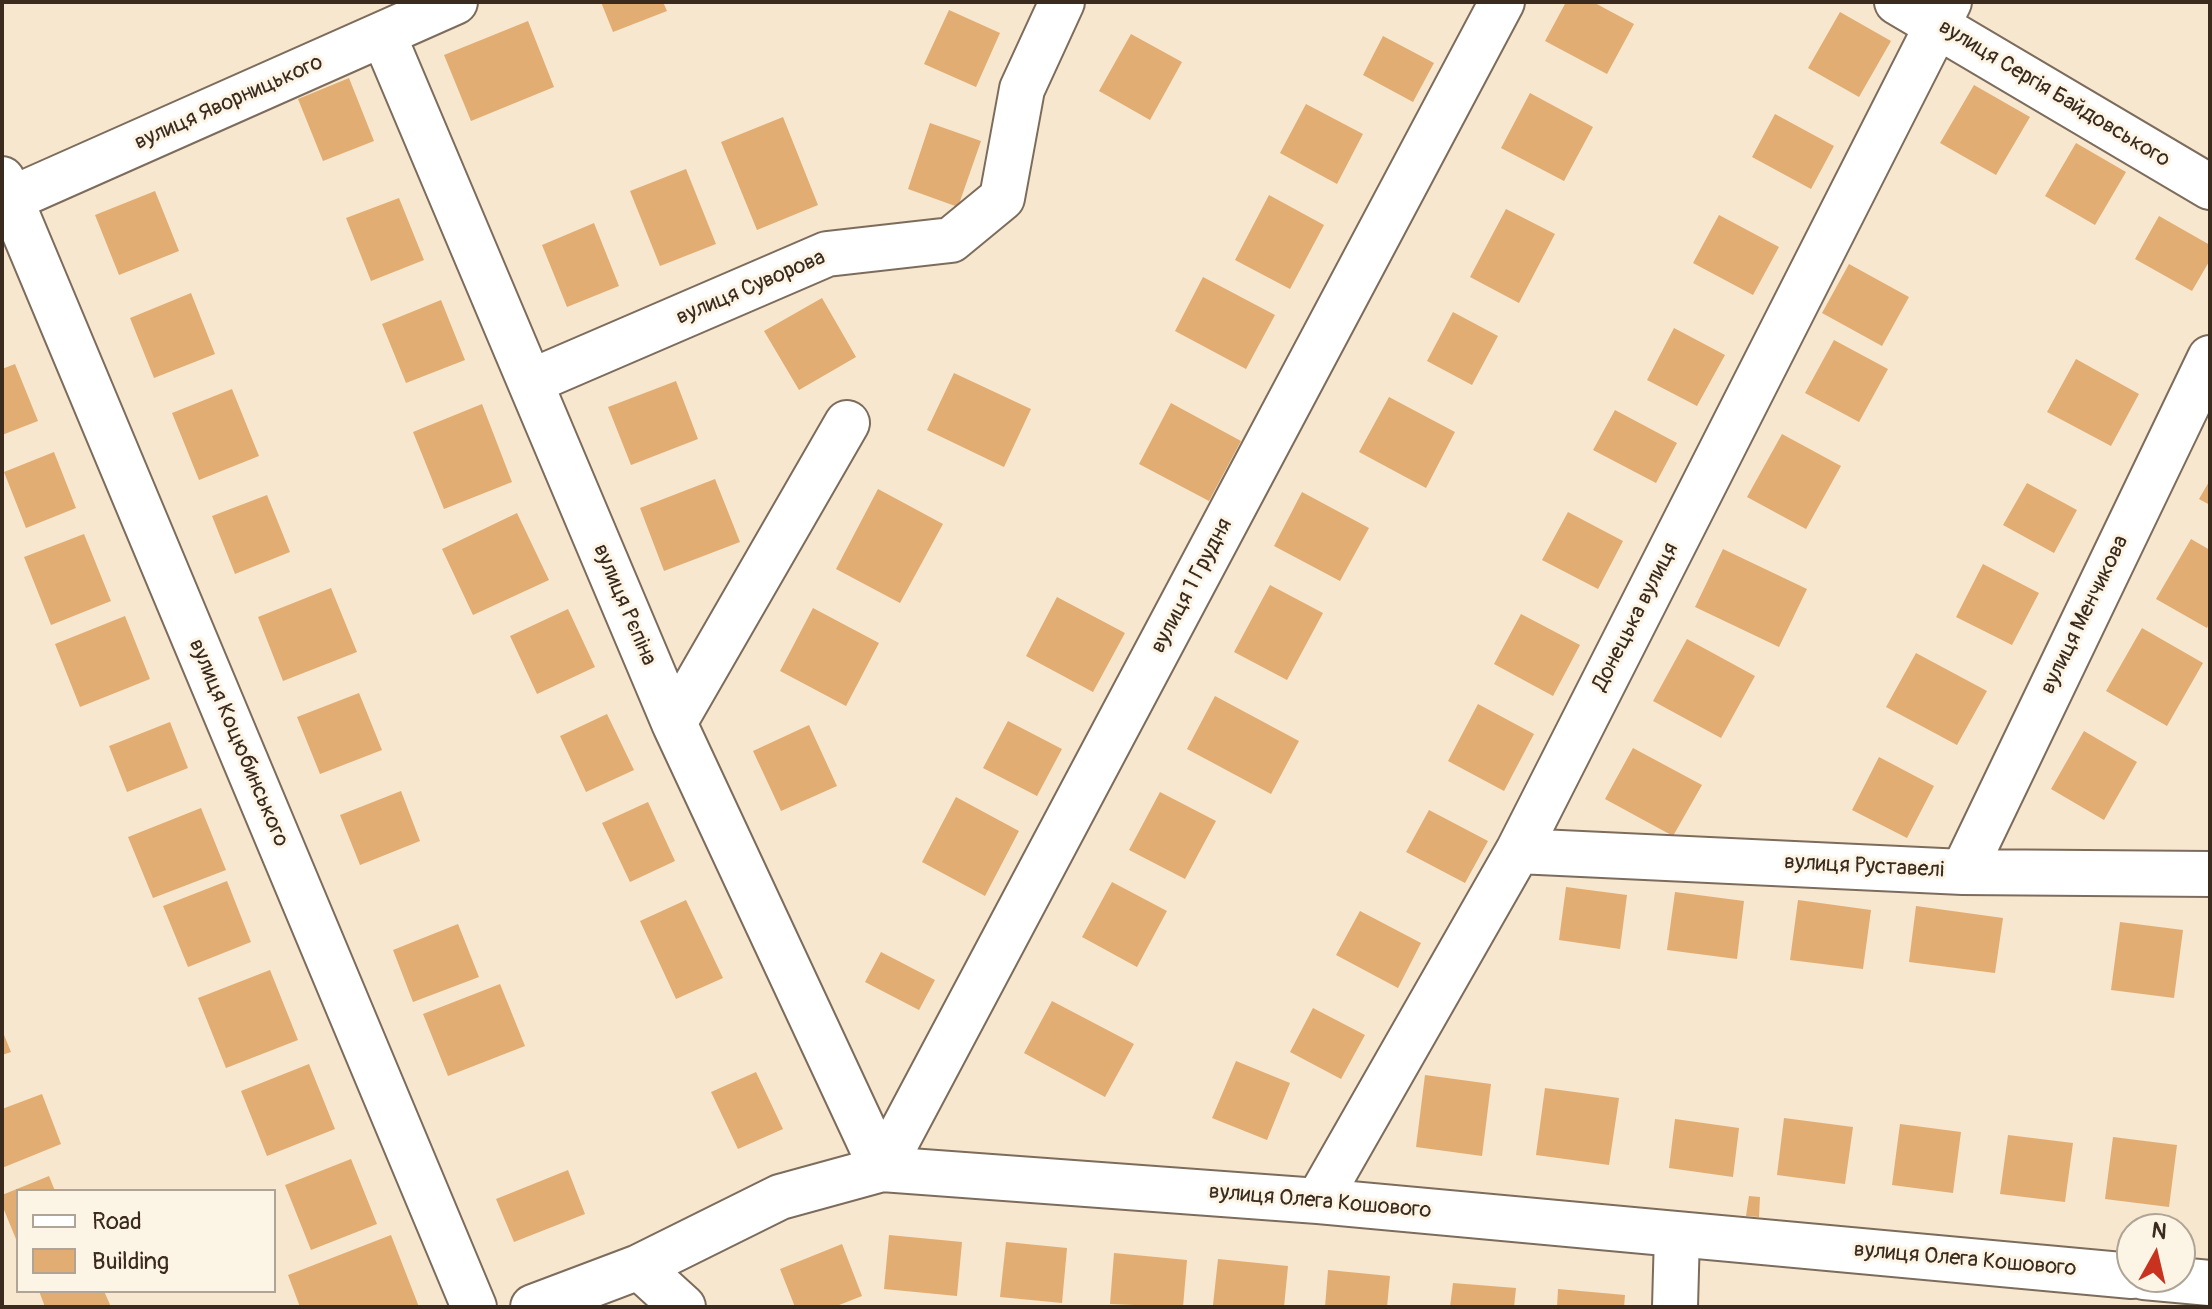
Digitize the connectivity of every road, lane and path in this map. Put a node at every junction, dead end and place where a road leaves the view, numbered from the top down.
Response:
1 (455, 2) edge
2 (1062, 2) edge
3 (1502, 2) edge
4 (1897, 2) edge
5 (1943, 13) edge
6 (383, 34) junction
7 (2210, 187) edge
8 (5, 194) edge
9 (2210, 358) edge
10 (530, 382) junction
11 (847, 423) dead end
12 (674, 723) junction
13 (1518, 851) junction
14 (1963, 872) junction
15 (2210, 874) edge
16 (882, 1169) junction
17 (1318, 1201) junction
18 (1677, 1234) junction
19 (639, 1267) junction
20 (2116, 1275) edge
21 (474, 1307) edge
22 (533, 1307) edge
23 (683, 1307) edge
24 (1675, 1307) edge

1 - 6 street, вулиця Яворницького
2 - 10 street, вулиця Суворова
3 - 16 street, вулиця 1 Грудня
4 - 5 street, вулиця Сергія Байдовського
5 - 7 street, вулиця Сергія Байдовського
5 - 13 street, Донецька вулиця
6 - 8 street, вулиця Яворницького
6 - 10 street, вулиця Рєпіна
8 - 21 street, вулиця Коцюбинського
9 - 14 street, вулиця Менчикова
10 - 12 street, вулиця Рєпіна
11 - 12 street
12 - 16 street, вулиця Рєпіна
13 - 14 street, вулиця Руставелі
13 - 17 street, Донецька вулиця
14 - 15 street, вулиця Руставелі
16 - 17 street, вулиця Олега Кошового
16 - 19 street, вулиця Олега Кошового
17 - 18 street, вулиця Олега Кошового
18 - 20 street, вулиця Олега Кошового
18 - 24 street
19 - 22 street, вулиця Олега Кошового
19 - 23 street

